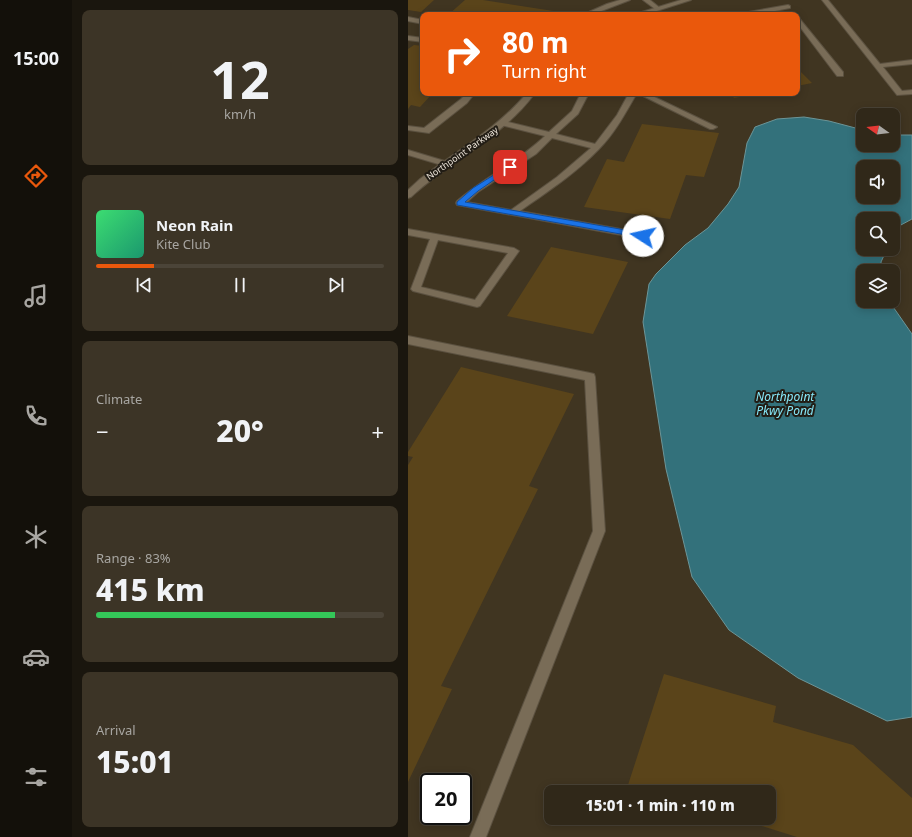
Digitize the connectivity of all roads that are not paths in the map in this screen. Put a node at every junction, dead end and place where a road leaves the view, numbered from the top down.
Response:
1 (627, 0) edge
2 (646, 0) edge
3 (688, 0) edge
4 (782, 0) edge
5 (825, 0) edge
6 (657, 8) junction
7 (592, 12) edge
8 (645, 12) edge
9 (766, 12) edge
10 (408, 20) edge
11 (420, 22) edge
12 (800, 25) edge
13 (408, 38) edge
14 (420, 40) edge
15 (912, 62) edge
16 (877, 66) junction
17 (840, 74) dead end
18 (912, 92) edge
19 (468, 96) edge
20 (529, 96) edge
21 (583, 96) edge
22 (631, 96) edge
23 (646, 96) edge
24 (504, 123) junction
25 (713, 127) dead end
26 (408, 128) edge
27 (550, 135) junction
28 (597, 147) junction
29 (408, 152) edge
30 (445, 164) junction
31 (408, 194) edge
32 (513, 212) junction
33 (408, 232) edge
34 (643, 236) dead end
35 (435, 237) junction
36 (408, 340) edge
37 (478, 837) edge

1 - 7 lane
2 - 6 lane
3 - 6 street
4 - 9 lane
5 - 16 lane
6 - 8 street
10 - 11 lane
12 - 17 lane
13 - 14 lane
15 - 16 lane
16 - 18 lane
19 - 26 lane
20 - 24 street, Northpoint Parkway
21 - 27 lane
22 - 28 lane
23 - 25 lane
24 - 27 lane
24 - 30 street, Northpoint Parkway
27 - 28 lane
27 - 32 lane
28 - 32 lane
29 - 30 lane
30 - 31 street, Northpoint Parkway
32 - 34 lane
33 - 35 lane
35 - 35 lane
36 - 37 lane

